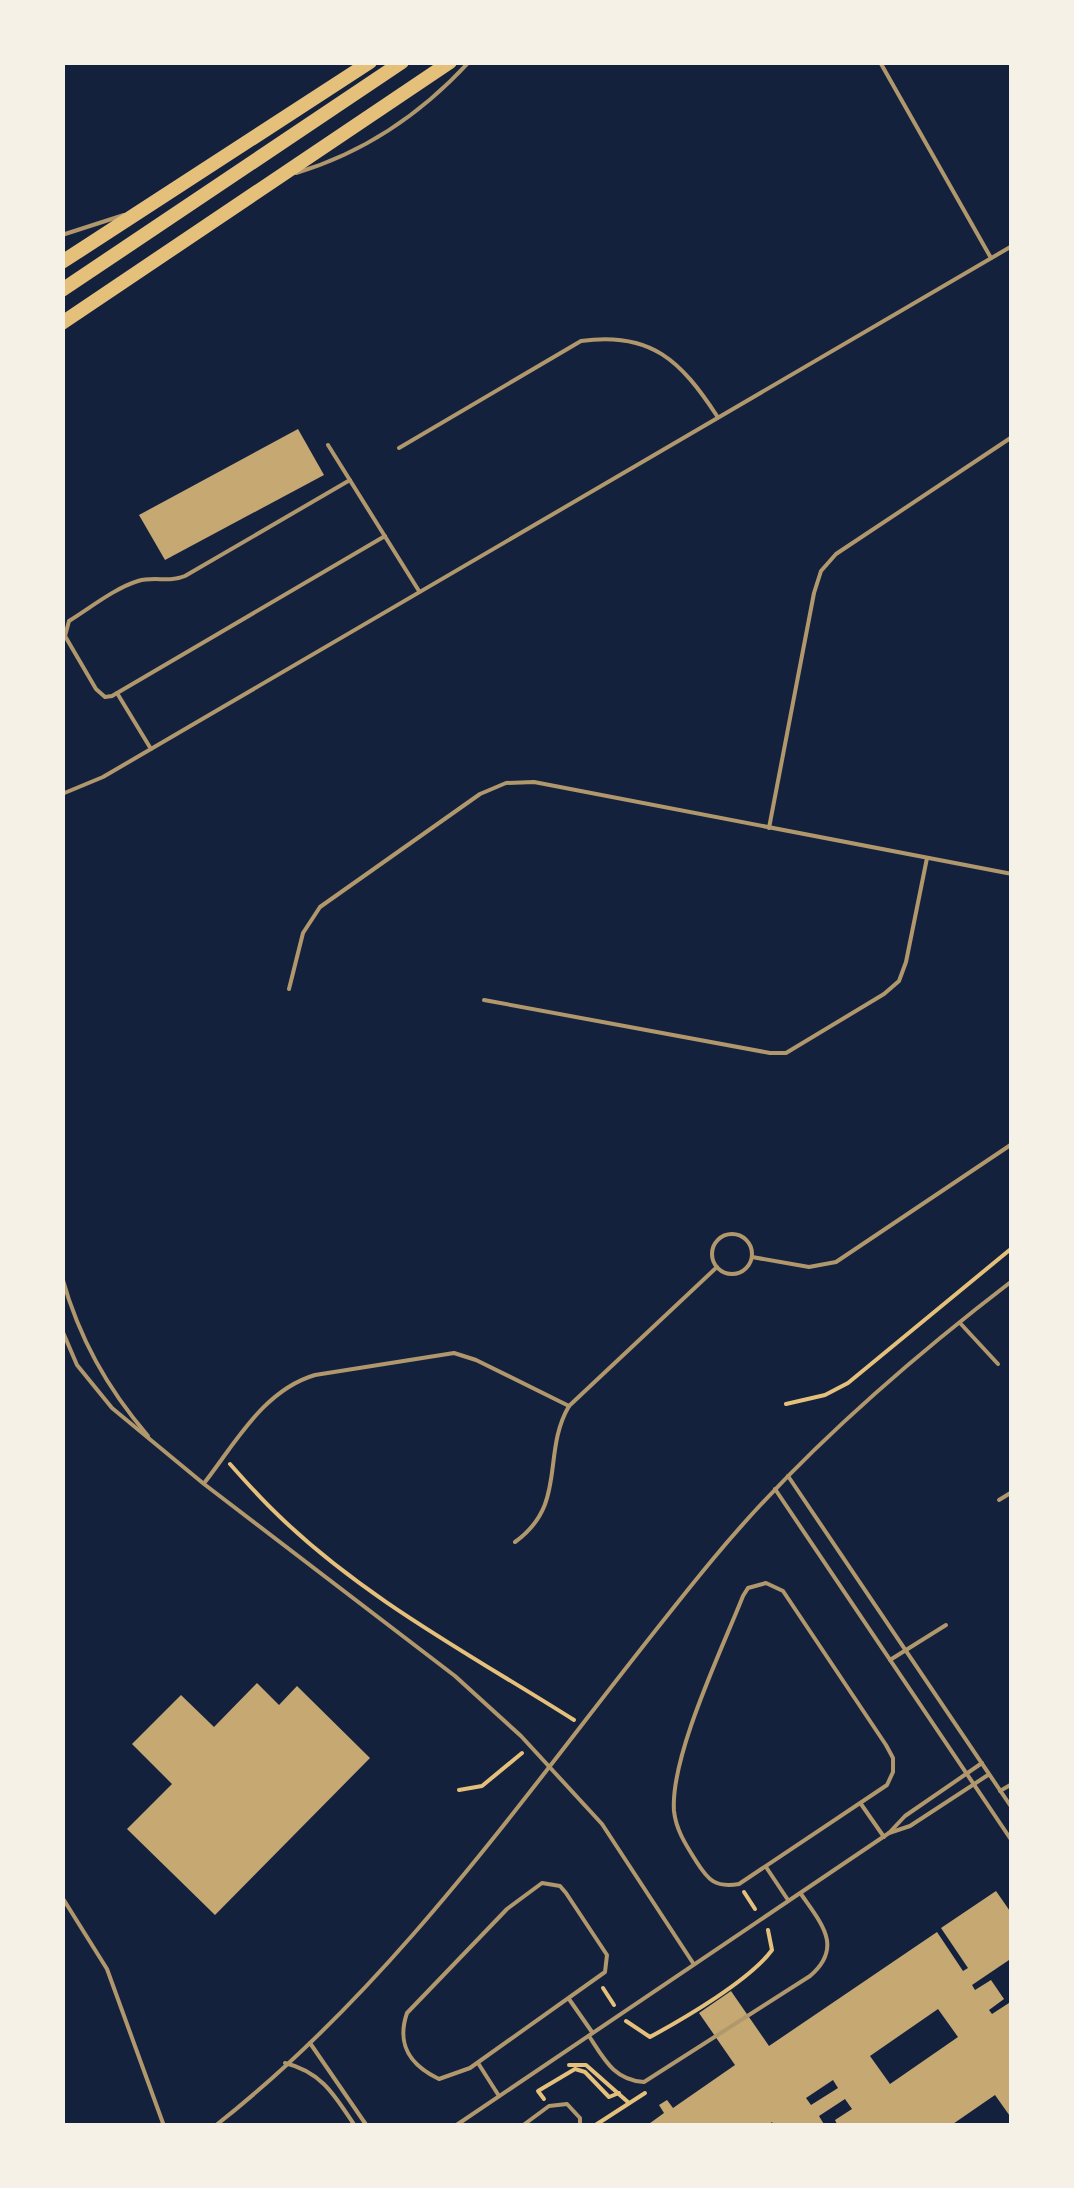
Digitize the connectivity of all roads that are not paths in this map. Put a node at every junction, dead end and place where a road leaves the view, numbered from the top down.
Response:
1 (370, 62) edge
2 (402, 62) edge
3 (450, 62) edge
4 (469, 62) edge
5 (880, 62) edge
6 (277, 179) junction
7 (138, 212) junction
8 (62, 236) edge
9 (1012, 246) edge
10 (991, 258) junction
11 (62, 262) edge
12 (62, 290) edge
13 (62, 323) edge
14 (716, 416) junction
15 (1012, 436) edge
16 (328, 445) dead end
17 (399, 448) dead end
18 (350, 480) junction
19 (385, 536) junction
20 (419, 592) junction
21 (117, 694) junction
22 (151, 749) junction
23 (62, 794) edge
24 (769, 828) junction
25 (926, 858) junction
26 (1012, 874) edge
27 (290, 990) dead end
28 (484, 1000) dead end
29 (1012, 1144) edge
30 (752, 1257) junction
31 (718, 1267) junction
32 (62, 1277) edge
33 (1012, 1281) edge
34 (960, 1323) junction
35 (62, 1330) edge
36 (998, 1364) dead end
37 (569, 1406) junction
38 (154, 1443) junction
39 (788, 1476) junction
40 (204, 1484) junction
41 (775, 1489) junction
42 (1012, 1492) edge
43 (999, 1500) dead end
44 (516, 1542) dead end
45 (946, 1624) dead end
46 (906, 1650) junction
47 (890, 1660) junction
48 (982, 1764) junction
49 (966, 1774) junction
50 (989, 1774) junction
51 (973, 1784) junction
52 (1012, 1784) edge
53 (1000, 1791) junction
54 (861, 1803) junction
55 (1012, 1808) edge
56 (886, 1835) junction
57 (1012, 1840) edge
58 (766, 1866) junction
59 (800, 1893) junction
60 (62, 1896) edge
61 (788, 1900) junction
62 (693, 1963) junction
63 (569, 1999) junction
64 (591, 2034) junction
65 (309, 2042) junction
66 (285, 2063) junction
67 (478, 2063) junction
68 (499, 2096) junction
69 (164, 2126) edge
70 (215, 2126) edge
71 (355, 2126) edge
72 (367, 2126) edge
73 (455, 2126) edge
74 (522, 2126) edge
75 (580, 2126) edge

1 - 7 main road
2 - 12 main road
3 - 6 main road
4 - 6 lane
5 - 10 lane
6 - 13 main road
7 - 8 lane
7 - 11 main road
9 - 10 lane
10 - 14 lane
14 - 17 lane
14 - 20 lane
15 - 24 lane
16 - 18 lane
18 - 19 lane
18 - 21 lane
19 - 20 lane
19 - 21 lane
20 - 22 lane
21 - 22 lane
22 - 23 lane
24 - 25 lane
24 - 27 lane
25 - 26 lane
25 - 28 lane
29 - 30 lane
30 - 31 lane
30 - 31 lane
31 - 37 lane
32 - 38 lane
33 - 34 lane
34 - 36 lane
34 - 39 lane
35 - 38 lane
37 - 40 lane
37 - 44 lane
38 - 40 lane
39 - 41 lane
39 - 46 lane
40 - 62 lane
41 - 47 lane
41 - 65 lane
42 - 43 lane
45 - 46 lane
46 - 47 lane
46 - 48 lane
47 - 49 lane
48 - 49 lane
48 - 50 lane
49 - 51 lane
49 - 56 lane
50 - 51 lane
50 - 53 lane
51 - 56 lane
51 - 57 lane
52 - 53 lane
53 - 55 lane
54 - 56 lane
54 - 58 lane
54 - 58 lane
56 - 59 lane
58 - 61 lane
59 - 61 lane
59 - 64 lane
60 - 69 lane
61 - 62 lane
62 - 64 lane
63 - 64 lane
63 - 67 lane
63 - 67 lane
64 - 68 lane
65 - 66 lane
65 - 72 lane
66 - 70 lane
66 - 71 lane
67 - 68 lane
68 - 73 lane
74 - 75 lane

